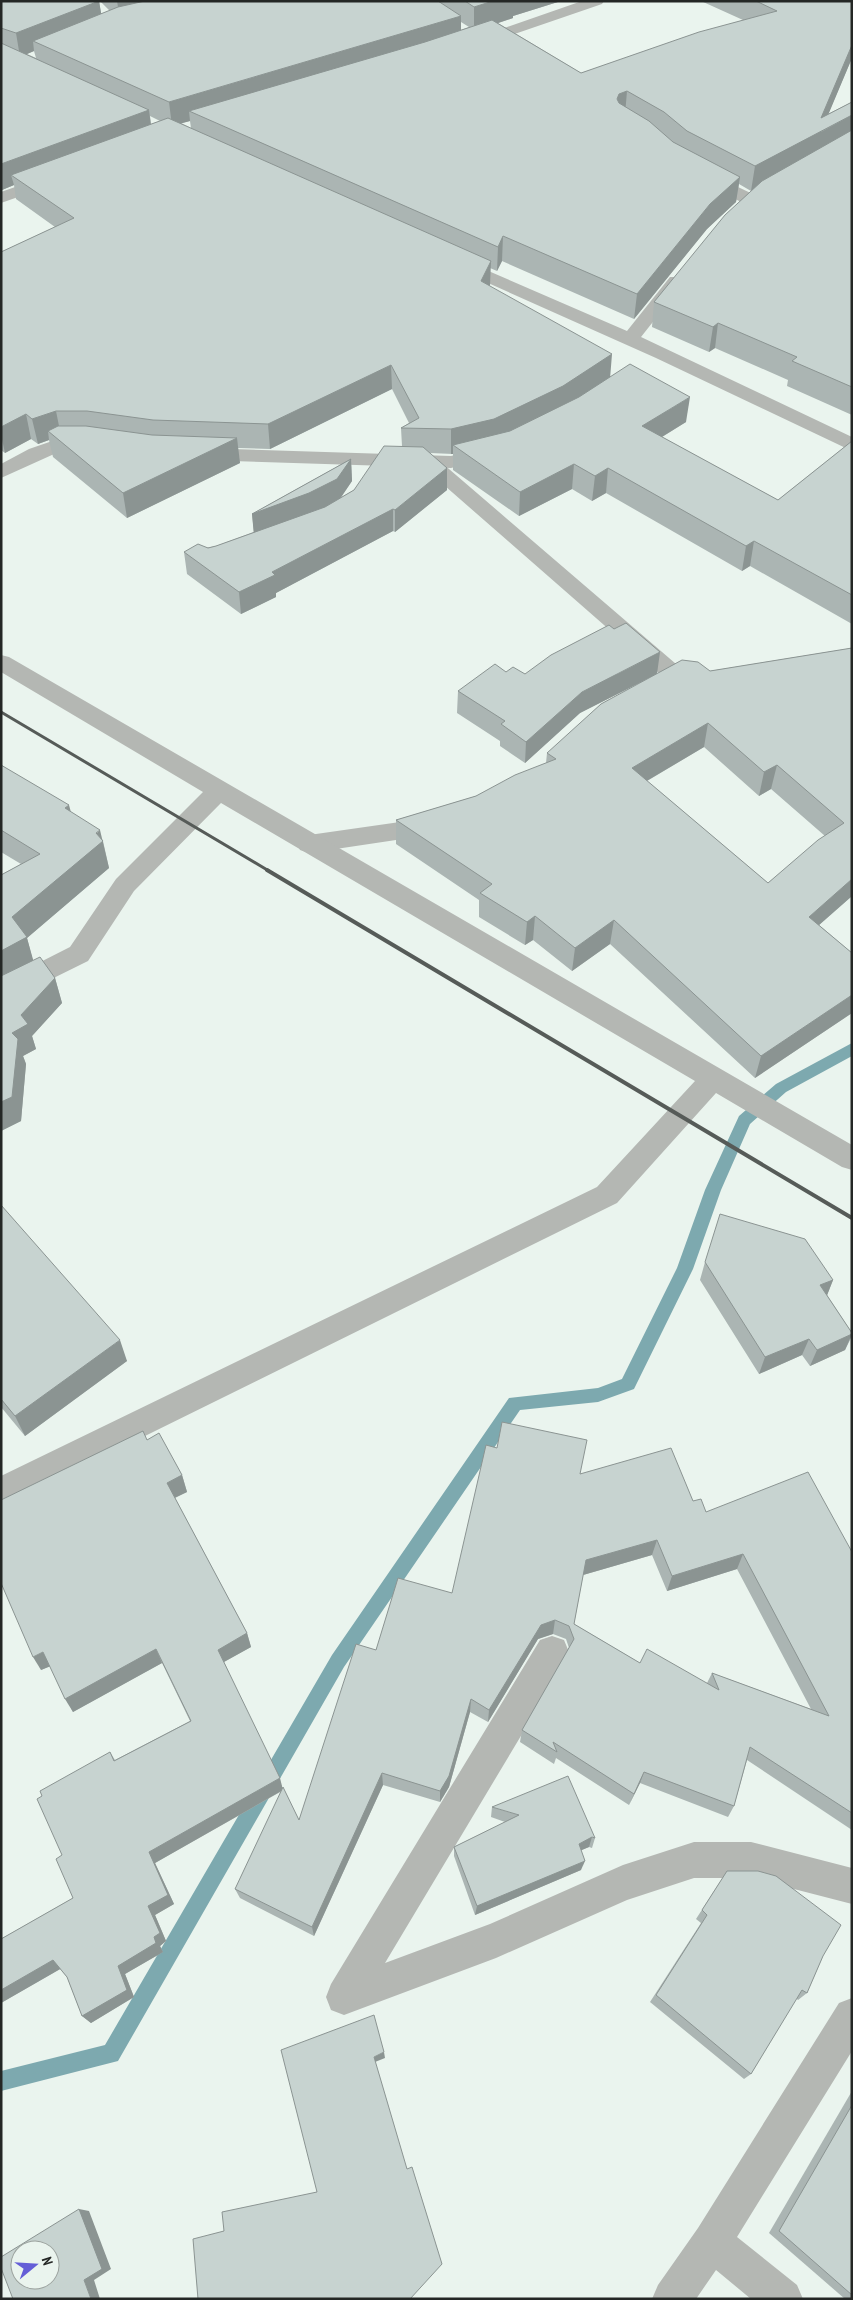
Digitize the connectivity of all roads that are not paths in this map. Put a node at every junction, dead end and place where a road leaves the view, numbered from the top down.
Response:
1 (597, 1) edge
2 (462, 40) edge
3 (694, 170) edge
4 (64, 174) edge
5 (1, 198) edge
6 (752, 201) edge
7 (440, 255) edge
8 (690, 264) edge
9 (629, 340) junction
10 (663, 354) junction
11 (640, 368) edge
12 (852, 445) edge
13 (110, 446) edge
14 (509, 446) edge
15 (185, 454) edge
16 (428, 462) junction
17 (1, 472) edge
18 (1, 662) edge
19 (632, 698) edge
20 (219, 791) junction
21 (450, 817) edge
22 (309, 844) junction
23 (1, 994) edge
24 (714, 1078) junction
25 (852, 1159) edge
26 (1, 1492) edge
27 (552, 1652) dead end
28 (852, 1886) edge
29 (852, 2016) edge
30 (712, 2242) junction
31 (672, 2299) edge
32 (783, 2299) edge

1 - 2 street
3 - 6 street
4 - 5 street
7 - 9 street
8 - 9 street
9 - 10 street
10 - 11 street
10 - 12 street
13 - 17 street
14 - 16 street
15 - 16 street
16 - 19 street
18 - 20 street
20 - 22 street
20 - 23 street
21 - 22 street
22 - 24 street
24 - 25 street
24 - 26 street
27 - 28 street
29 - 30 street
30 - 31 street
30 - 32 street

